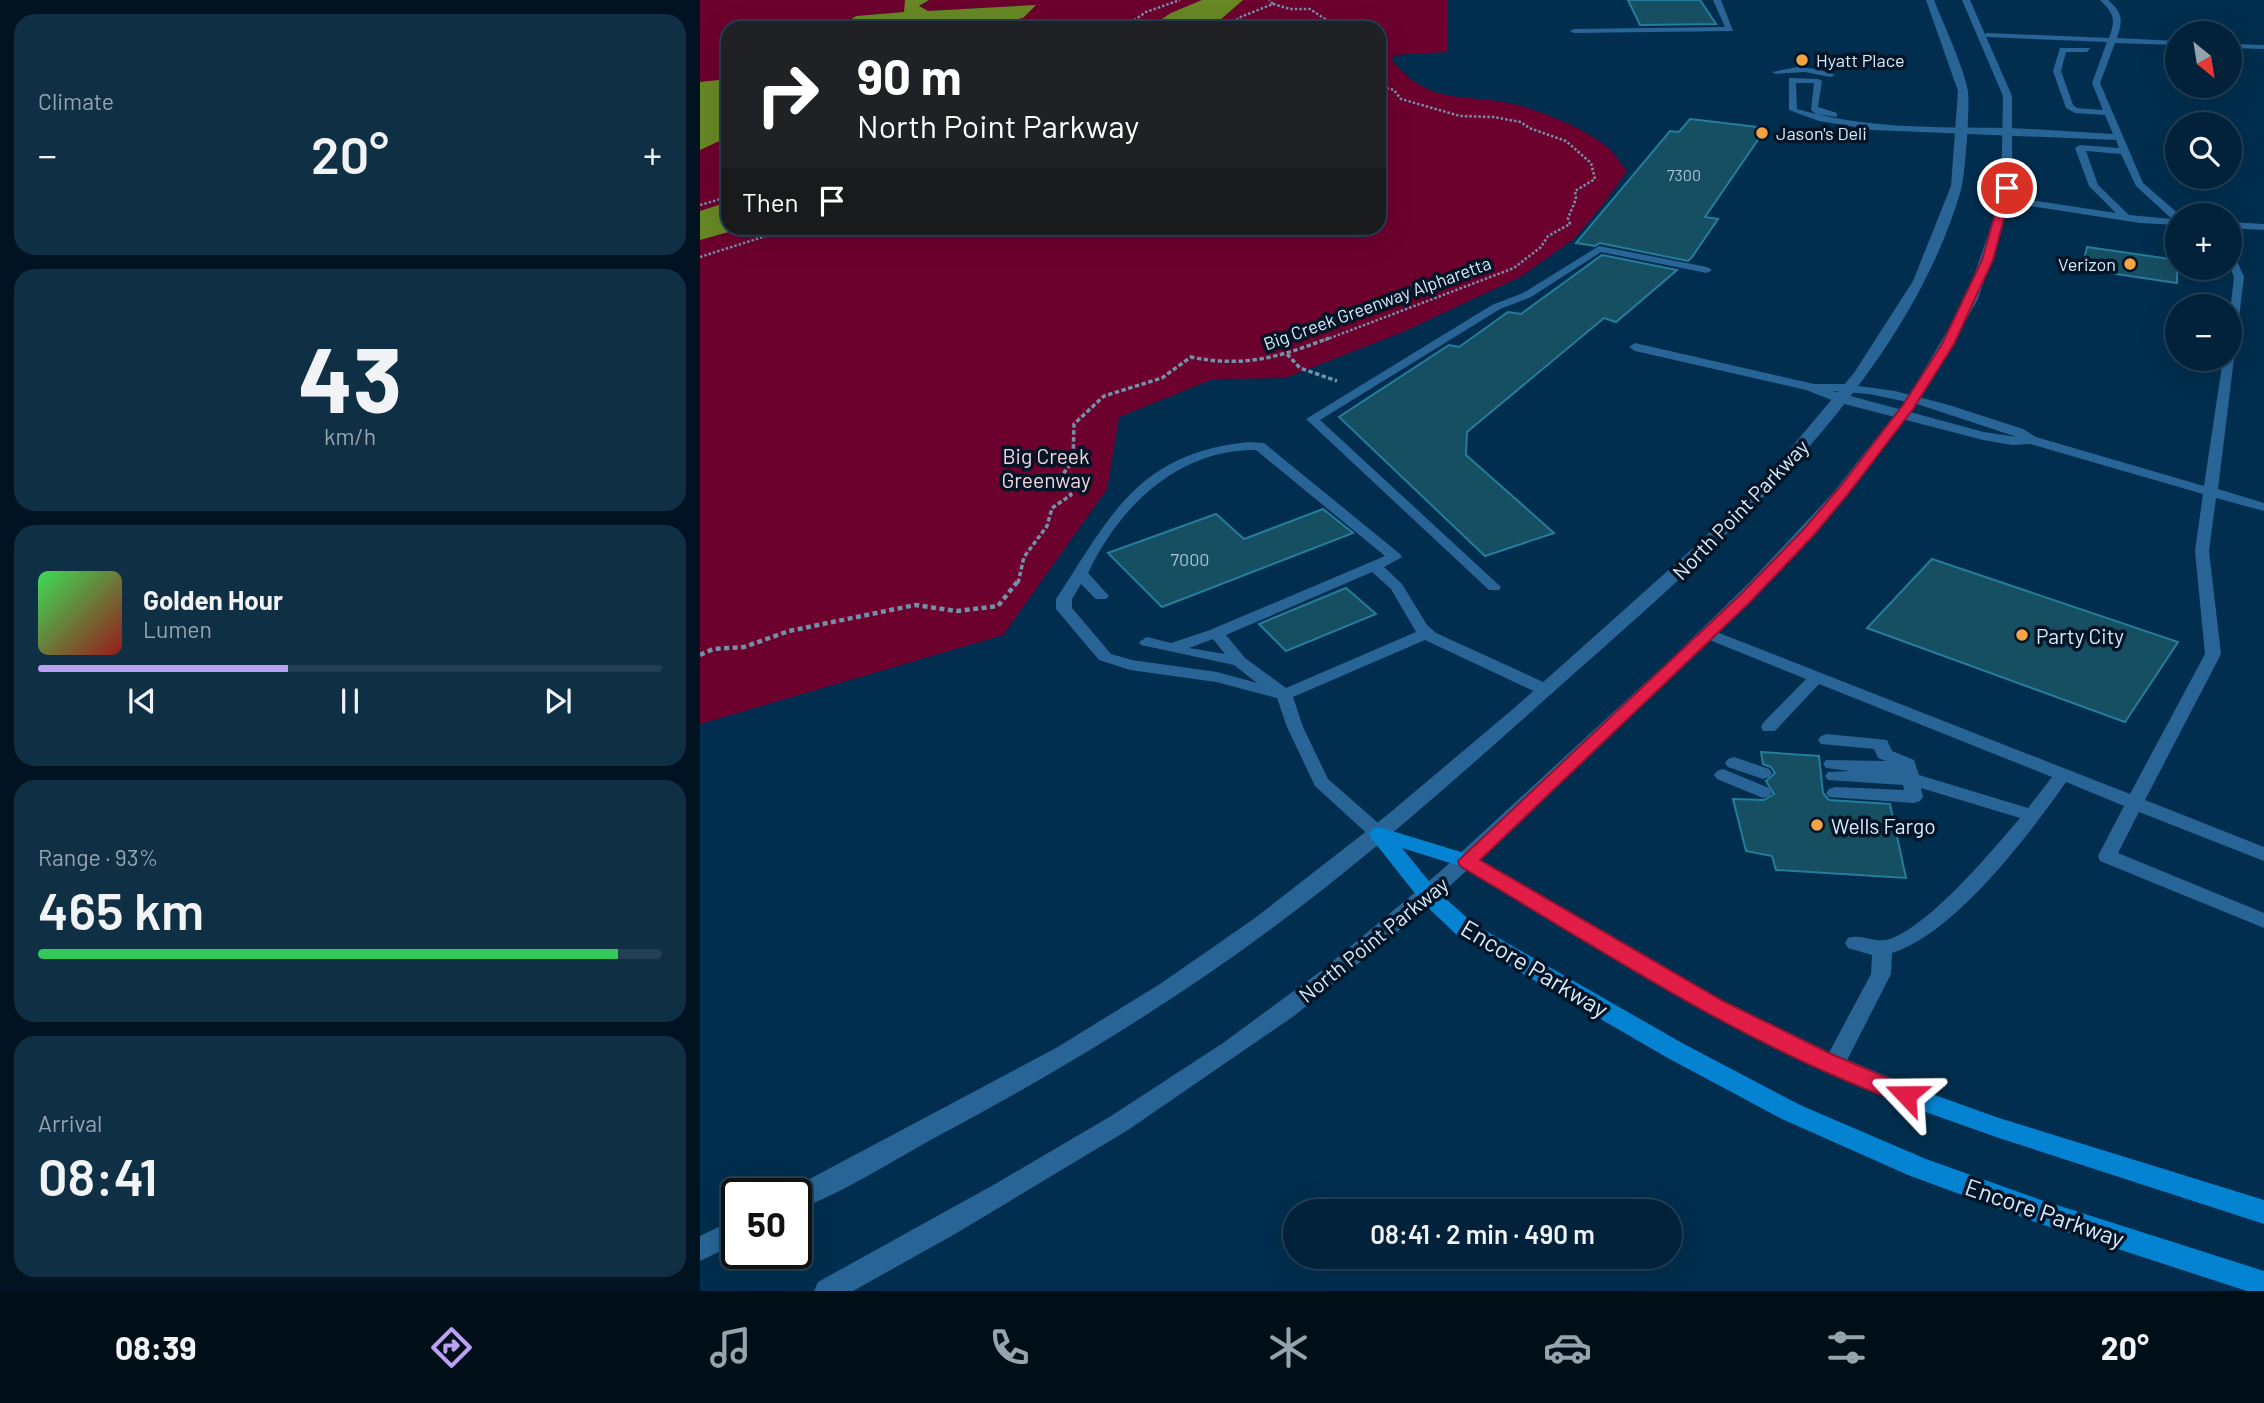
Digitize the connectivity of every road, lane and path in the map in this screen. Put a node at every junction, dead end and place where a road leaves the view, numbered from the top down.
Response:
1 (1180, 0) edge
2 (1269, 0) edge
3 (1717, 0) edge
4 (1930, 0) edge
5 (1966, 0) edge
6 (2104, 0) edge
7 (1273, 4) junction
8 (1133, 21) edge
9 (1236, 21) edge
10 (1328, 21) edge
11 (1574, 31) dead end
12 (1987, 35) junction
13 (2110, 40) junction
14 (2165, 42) edge
15 (2242, 46) edge
16 (2264, 47) edge
17 (2107, 51) junction
18 (1792, 80) junction
19 (1818, 81) junction
20 (1386, 88) edge
21 (2108, 113) junction
22 (1834, 115) junction
23 (1810, 120) junction
24 (1988, 120) dead end
25 (2024, 120) dead end
26 (2036, 121) dead end
27 (2007, 123) junction
28 (1965, 126) junction
29 (2114, 127) junction
30 (2118, 137) junction
31 (2124, 151) junction
32 (2005, 198) junction
33 (721, 199) edge
34 (700, 205) edge
35 (2165, 209) edge
36 (2126, 218) junction
37 (2165, 220) edge
38 (2242, 226) edge
39 (2264, 227) edge
40 (769, 235) edge
41 (700, 257) edge
42 (1707, 270) dead end
43 (1635, 347) dead end
44 (1287, 354) junction
45 (2227, 371) edge
46 (1361, 389) junction
47 (1846, 393) junction
48 (1907, 408) junction
49 (2212, 492) junction
50 (2264, 507) edge
51 (1374, 566) junction
52 (1080, 574) junction
53 (1494, 587) dead end
54 (1101, 596) dead end
55 (1216, 633) junction
56 (1427, 633) junction
57 (1708, 634) junction
58 (1147, 642) dead end
59 (1173, 648) junction
60 (700, 655) edge
61 (1239, 661) junction
62 (1817, 677) junction
63 (1546, 690) junction
64 (1284, 695) junction
65 (1771, 731) dead end
66 (1831, 768) junction
67 (1731, 772) dead end
68 (2063, 774) junction
69 (1762, 783) dead end
70 (1912, 783) junction
71 (2135, 803) junction
72 (2031, 816) junction
73 (1379, 834) junction
74 (2264, 854) edge
75 (1467, 861) junction
76 (1429, 896) junction
77 (2264, 922) edge
78 (1855, 943) dead end
79 (1882, 949) junction
80 (1834, 1065) junction
81 (812, 1191) edge
82 (2264, 1213) edge
83 (721, 1238) edge
84 (700, 1249) edge
85 (2264, 1284) edge
86 (828, 1291) edge

1 - 8 path
2 - 7 path
3 - 11 lane
4 - 28 street, North Point Parkway
5 - 12 street, North Point Parkway
6 - 13 lane
7 - 9 path
7 - 10 path
12 - 13 lane
12 - 27 street, North Point Parkway
13 - 14 lane
13 - 17 lane
15 - 16 lane
17 - 21 lane
17 - 21 lane
18 - 19 lane
18 - 19 lane
18 - 23 lane
19 - 22 lane
20 - 44 path, Big Creek Greenway Alpharetta
21 - 29 lane
22 - 23 lane
22 - 28 lane
23 - 28 lane
24 - 28 lane
25 - 27 lane
26 - 29 lane
27 - 28 lane
27 - 30 lane
27 - 32 street, North Point Parkway
28 - 47 street, North Point Parkway
29 - 30 lane
30 - 31 lane
31 - 35 lane
31 - 36 lane
32 - 36 lane
32 - 48 street, North Point Parkway
33 - 34 path
36 - 37 lane
38 - 39 lane
40 - 41 path
42 - 46 lane
43 - 47 lane
44 - 46 path
44 - 60 path, Big Creek Greenway Alpharetta
45 - 49 lane
46 - 53 lane
47 - 48 lane
47 - 48 lane
47 - 63 street, North Point Parkway
48 - 49 lane
48 - 57 street, North Point Parkway
49 - 50 lane
49 - 71 lane
51 - 52 lane
51 - 55 lane
51 - 56 lane
52 - 54 lane
52 - 64 lane
55 - 59 lane
55 - 61 lane
56 - 63 lane
56 - 64 lane
57 - 62 lane
57 - 75 street, North Point Parkway
58 - 59 lane
59 - 61 lane
61 - 64 lane
62 - 65 lane
62 - 68 lane
63 - 73 street, North Point Parkway
64 - 73 lane
66 - 70 lane
66 - 70 lane
66 - 70 lane
67 - 69 lane
68 - 71 lane
68 - 72 lane
70 - 72 lane
71 - 74 lane
71 - 77 lane
72 - 79 lane
73 - 75 main road
73 - 76 main road, Encore Parkway
73 - 81 street, North Point Parkway
75 - 76 street, North Point Parkway
75 - 80 main road
76 - 85 main road, Encore Parkway
76 - 86 street, North Point Parkway
78 - 79 lane
79 - 80 lane
80 - 82 main road
83 - 84 street

